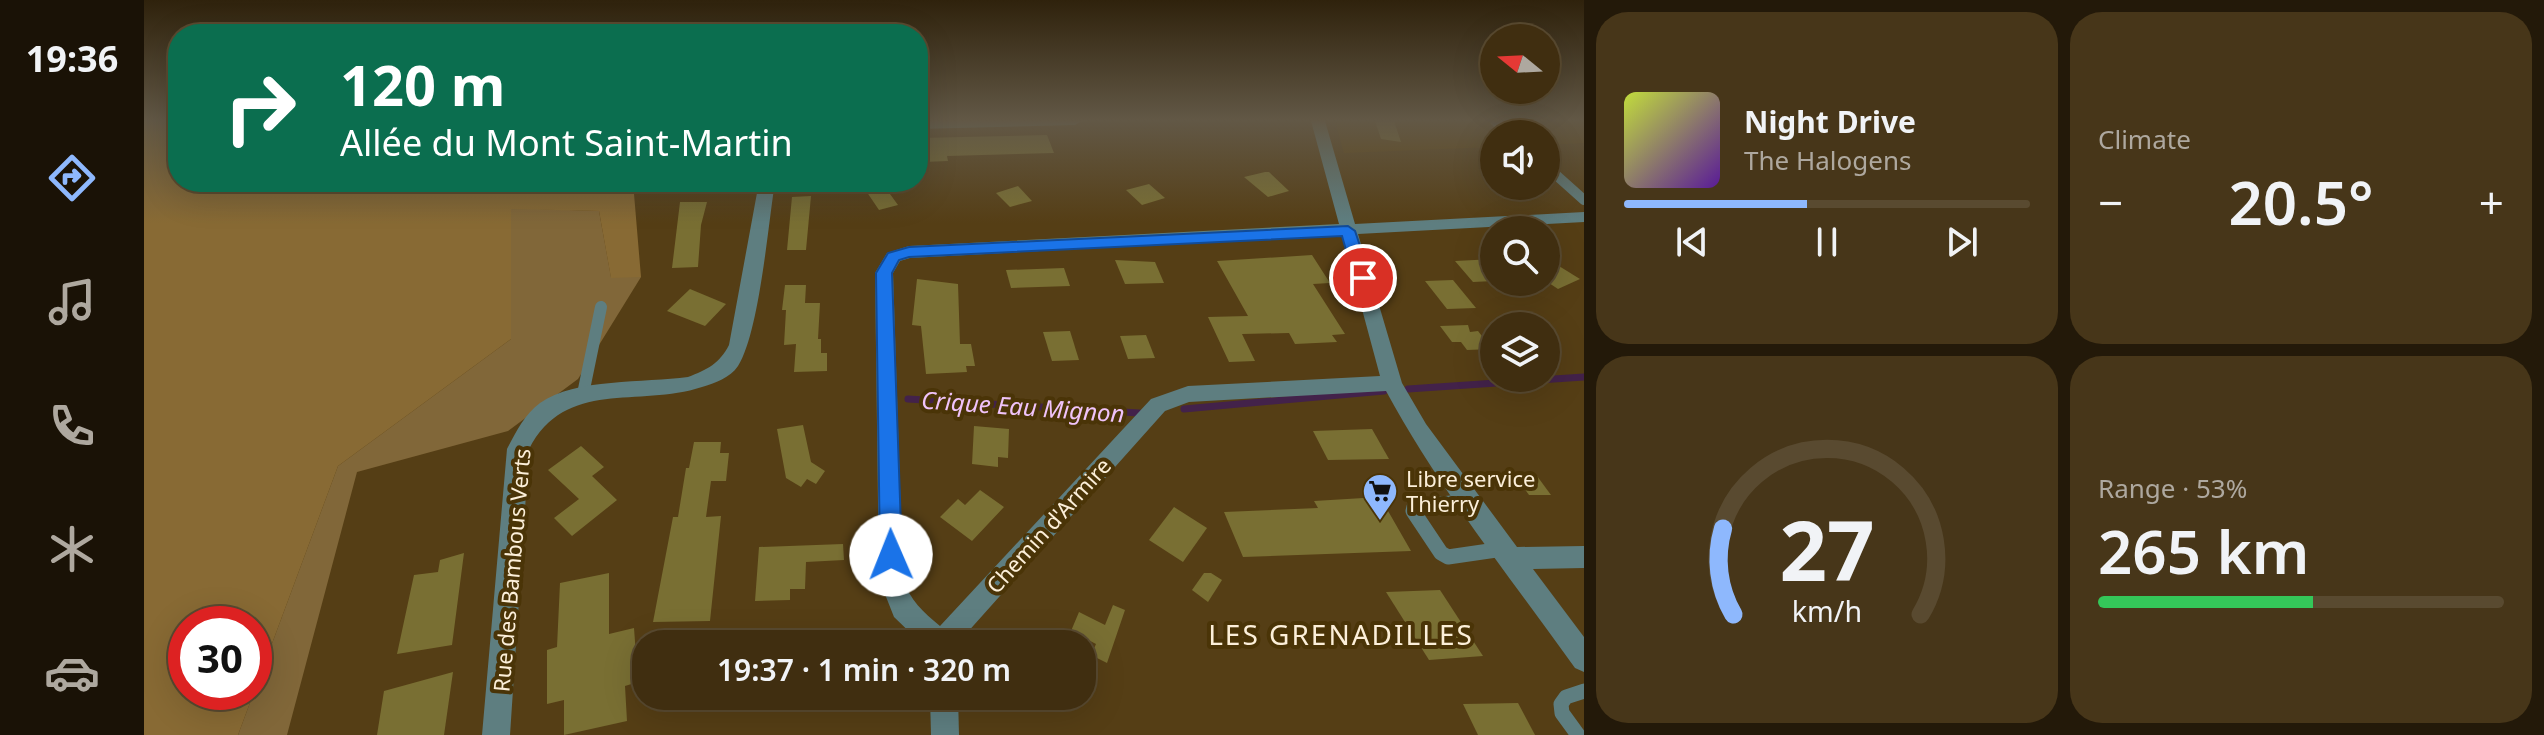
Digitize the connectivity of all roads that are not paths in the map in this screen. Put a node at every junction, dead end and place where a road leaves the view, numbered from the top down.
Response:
1 (1327, 155) edge
2 (1560, 179) edge
3 (765, 192) edge
4 (1584, 200) edge
5 (1584, 217) edge
6 (1348, 231) junction
7 (601, 307) dead end
8 (1392, 383) junction
9 (583, 394) junction
10 (1469, 501) junction
11 (1507, 554) junction
12 (1584, 557) edge
13 (925, 630) edge
14 (953, 630) edge
15 (1584, 659) edge
16 (1584, 691) edge
17 (944, 710) edge
18 (496, 735) edge
19 (945, 735) edge
20 (1578, 735) edge

1 - 6 street
2 - 4 lane
3 - 9 street, Rue des Bambous Verts
5 - 6 street
6 - 8 street
6 - 13 street
7 - 9 lane
8 - 10 street
8 - 14 street, Chemin d'Armire
9 - 18 street, Rue des Bambous Verts
10 - 11 street
10 - 11 lane
11 - 12 street
11 - 15 street
16 - 20 lane
17 - 19 street

